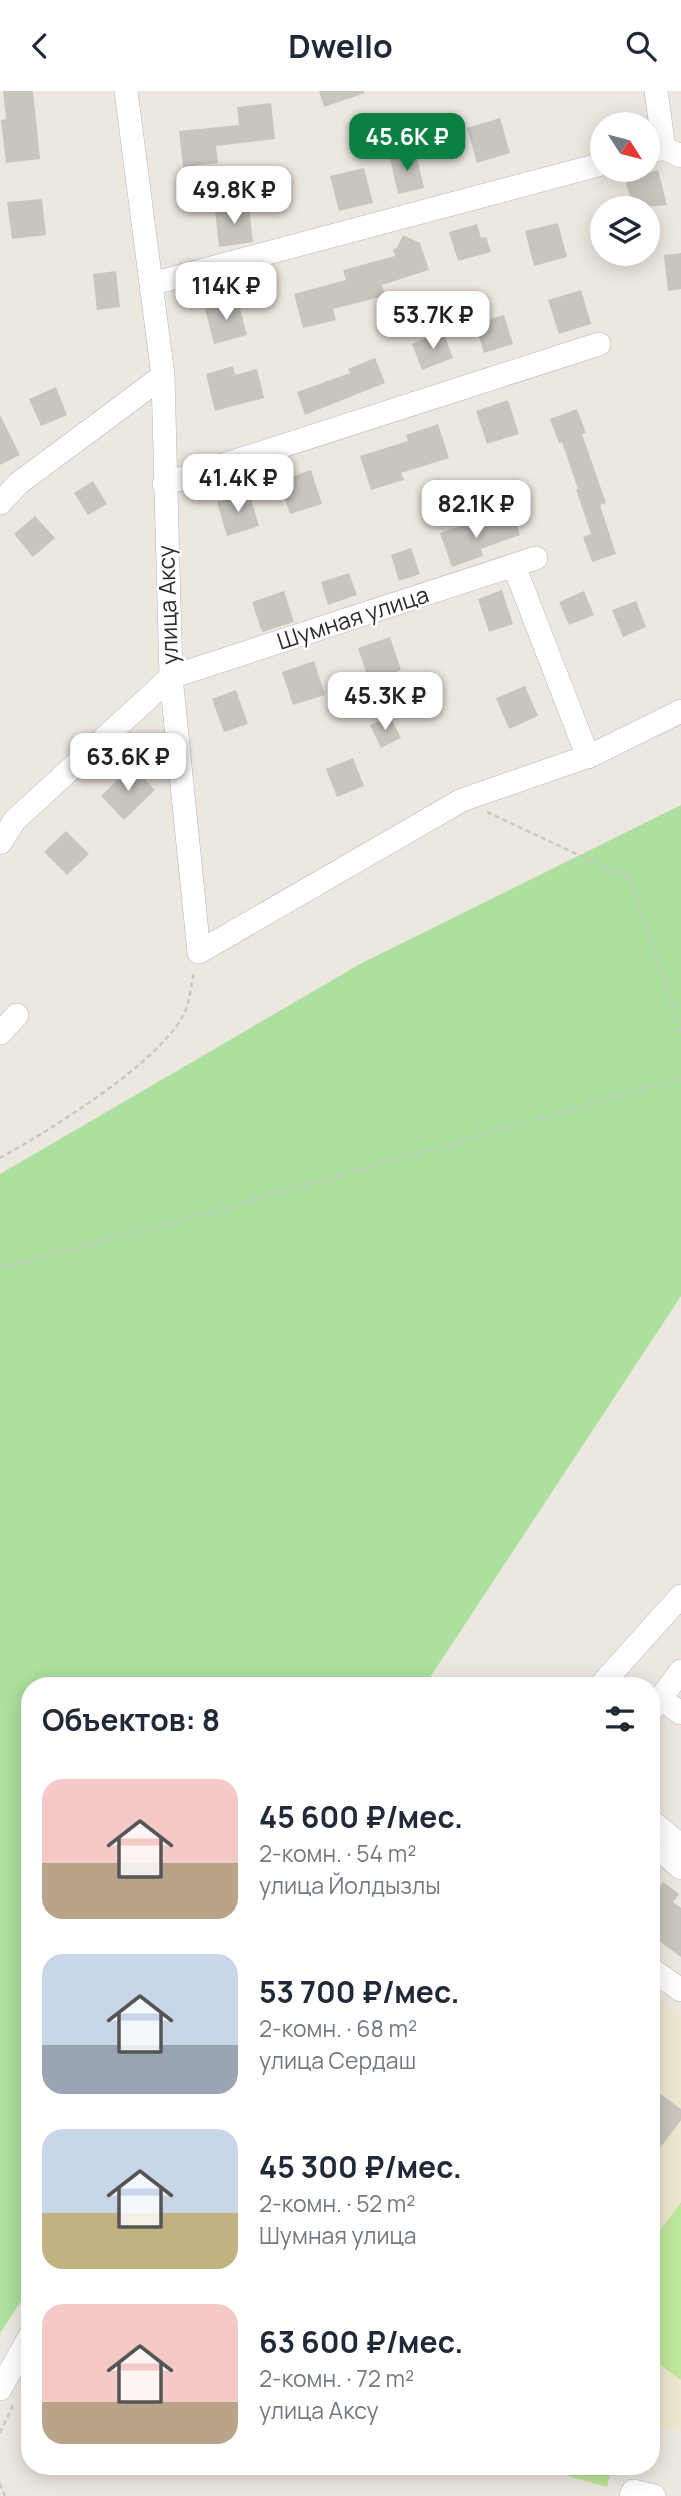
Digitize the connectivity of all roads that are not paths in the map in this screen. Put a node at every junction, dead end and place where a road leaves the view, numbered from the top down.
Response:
1 (126, 91) edge
2 (656, 91) edge
3 (664, 152) edge
4 (590, 167) edge
5 (151, 284) junction
6 (600, 344) dead end
7 (163, 376) junction
8 (164, 484) junction
9 (0, 503) edge
10 (536, 558) dead end
11 (514, 566) junction
12 (171, 677) junction
13 (681, 711) edge
14 (588, 757) junction
15 (0, 843) edge
16 (17, 1015) dead end
17 (0, 1033) edge
18 (681, 1596) edge
19 (681, 1671) edge
20 (608, 1677) edge
21 (660, 1700) edge
22 (660, 1706) edge
23 (681, 1713) edge
24 (660, 1828) edge
25 (681, 1868) edge
26 (660, 1975) edge
27 (681, 1990) edge
28 (21, 2352) edge
29 (0, 2389) edge
30 (631, 2496) edge
31 (654, 2496) edge

1 - 5 street, улица Аксу
2 - 3 street
4 - 5 street
5 - 7 street, улица Аксу
6 - 8 street
7 - 8 street, улица Аксу
7 - 9 street
8 - 12 street, улица Аксу
10 - 11 street, Шумная улица
11 - 12 street, Шумная улица
11 - 14 street
12 - 14 street, улица Аксу
12 - 15 street
13 - 14 street
16 - 17 street
18 - 20 street
19 - 21 street
22 - 23 street
24 - 25 street
26 - 27 street
28 - 29 street
30 - 31 street

